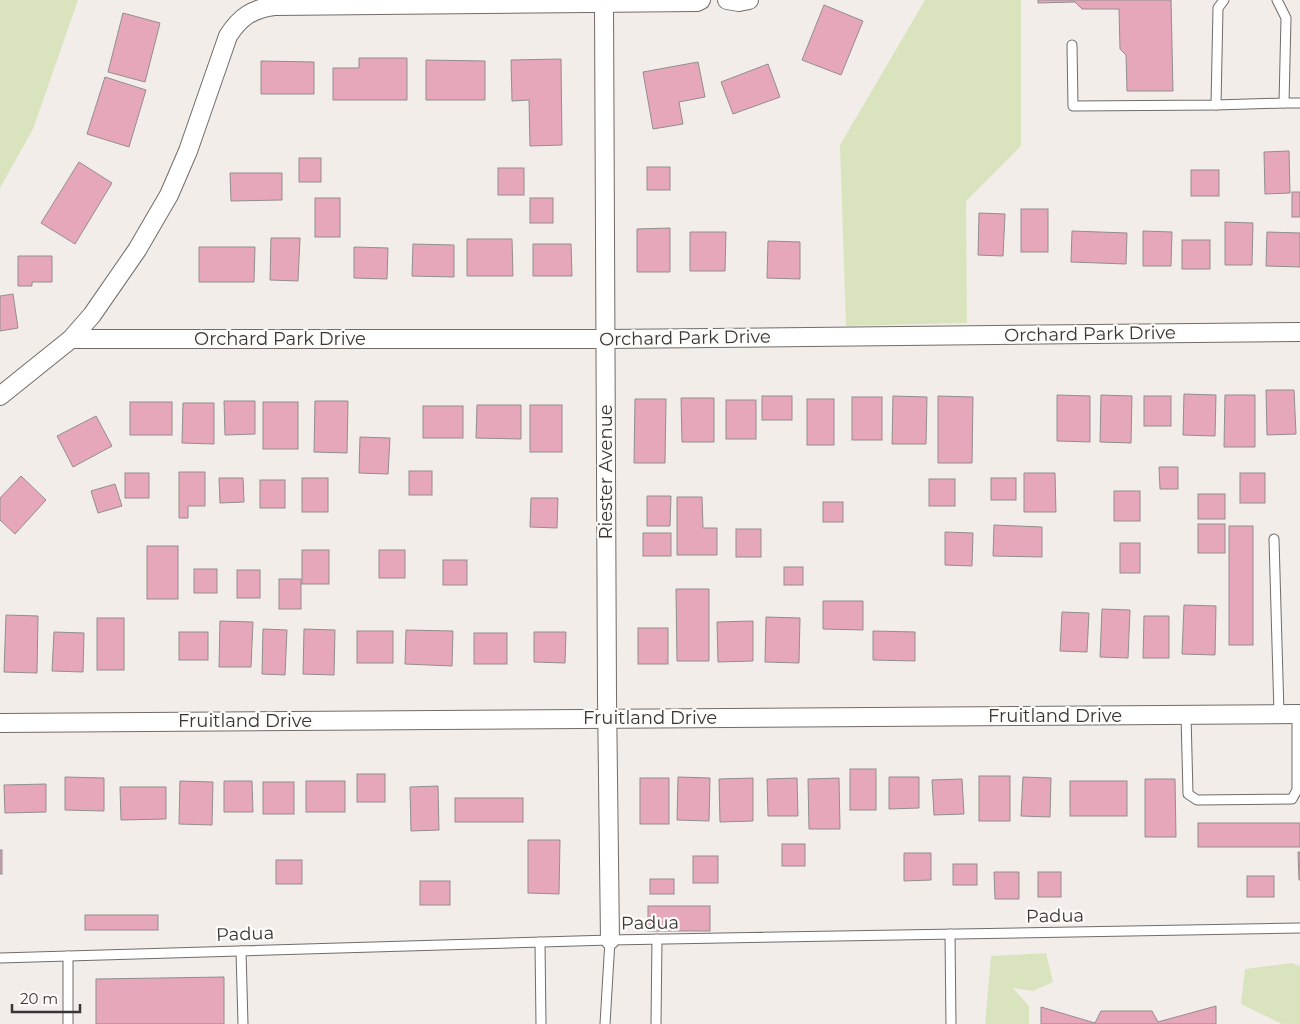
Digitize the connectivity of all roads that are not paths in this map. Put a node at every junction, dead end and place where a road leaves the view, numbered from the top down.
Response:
1 (701, 0) edge
2 (727, 0) edge
3 (749, 0) edge
4 (1224, 0) edge
5 (1277, 0) edge
6 (604, 4) junction
7 (1072, 45) dead end
8 (1284, 103) junction
9 (1300, 103) edge
10 (1216, 105) junction
11 (1300, 332) edge
12 (71, 339) junction
13 (606, 339) junction
14 (0, 396) edge
15 (1274, 539) dead end
16 (1279, 714) junction
17 (1298, 714) edge
18 (1186, 715) junction
19 (607, 718) junction
20 (0, 723) edge
21 (1300, 928) edge
22 (950, 934) junction
23 (657, 939) junction
24 (610, 940) junction
25 (540, 942) junction
26 (241, 951) junction
27 (68, 956) junction
28 (0, 958) edge
29 (68, 1024) edge
30 (242, 1024) edge
31 (541, 1024) edge
32 (604, 1024) edge
33 (656, 1024) edge
34 (951, 1024) edge

1 - 6 street
2 - 3 street
4 - 10 lane
5 - 8 lane
6 - 12 street
6 - 13 street, Riester Avenue
7 - 10 lane
8 - 9 lane
8 - 10 lane
11 - 13 street, Orchard Park Drive
12 - 13 street, Orchard Park Drive
12 - 14 street
13 - 19 street, Riester Avenue
15 - 16 lane
16 - 17 street, Fruitland Drive
16 - 18 street, Fruitland Drive
17 - 18 lane
18 - 19 street, Fruitland Drive
19 - 20 street, Fruitland Drive
19 - 24 street, Riester Avenue
21 - 22 lane, Padua
22 - 23 lane, Padua
22 - 34 lane
23 - 24 lane, Padua
23 - 33 lane
24 - 25 lane, Padua
24 - 32 lane
25 - 26 lane, Padua
25 - 31 lane
26 - 27 lane, Padua
26 - 30 lane
27 - 28 lane, Padua
27 - 29 lane

